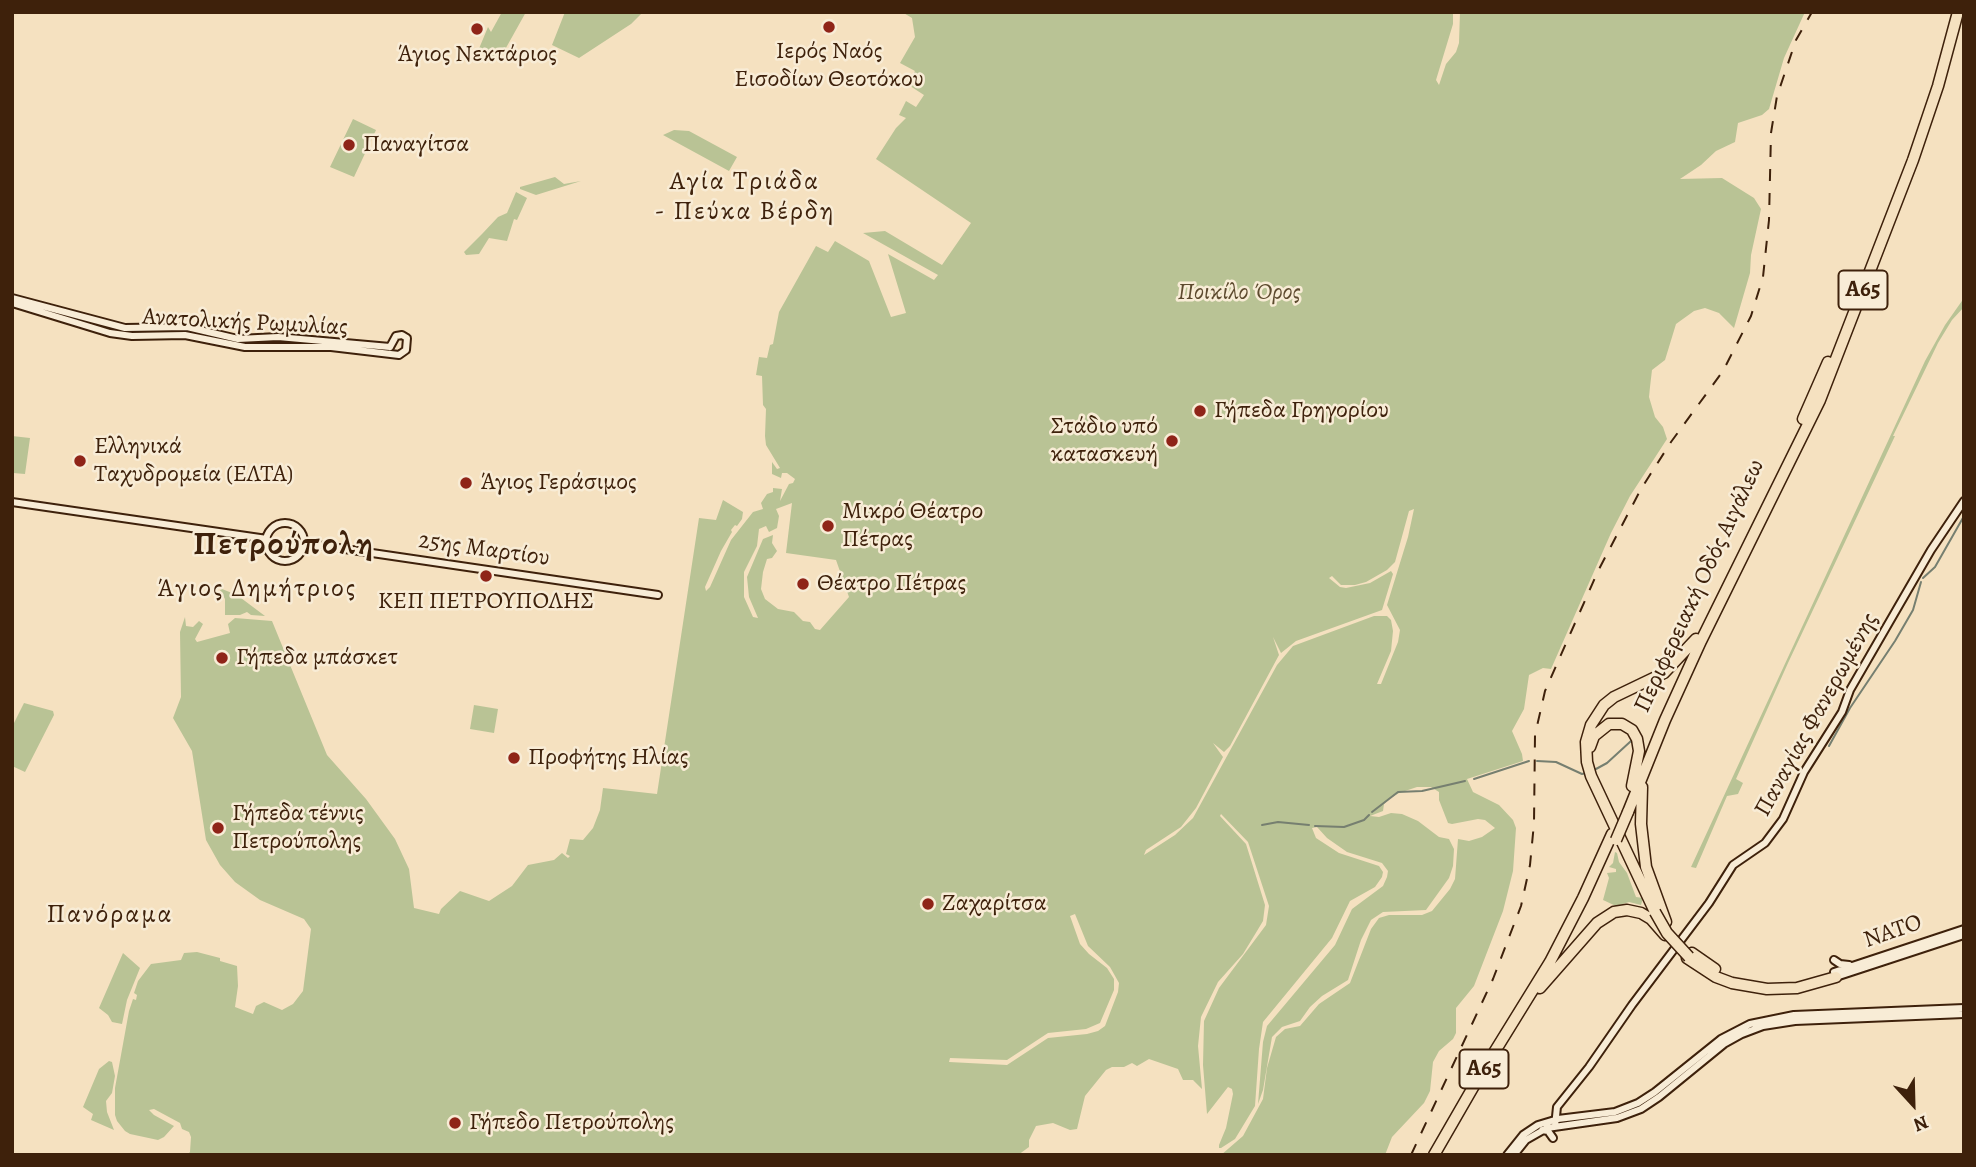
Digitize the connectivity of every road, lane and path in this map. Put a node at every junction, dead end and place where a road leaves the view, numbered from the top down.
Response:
1 (1952, 12) edge
2 (1958, 12) edge
3 (12, 300) edge
4 (390, 347) junction
5 (397, 354) junction
6 (1964, 501) edge
7 (12, 502) edge
8 (267, 539) junction
9 (304, 543) junction
10 (1740, 556) junction
11 (658, 595) dead end
12 (1696, 639) junction
13 (1646, 766) junction
14 (1632, 786) junction
15 (1626, 809) junction
16 (1614, 837) junction
17 (1655, 911) junction
18 (1964, 929) edge
19 (1964, 935) edge
20 (1689, 956) junction
21 (1834, 960) dead end
22 (1854, 965) junction
23 (1835, 974) junction
24 (1540, 988) junction
25 (1964, 1007) edge
26 (1951, 1014) junction
27 (1964, 1014) edge
28 (1964, 1019) edge
29 (1559, 1104) junction
30 (1574, 1117) junction
31 (1556, 1123) junction
32 (1539, 1128) junction
33 (1553, 1138) dead end
34 (1434, 1155) edge
35 (1441, 1155) edge
36 (1507, 1155) edge
37 (1514, 1155) edge

1 - 10 highway, Περιφερειακή Οδός Αιγάλεω / Α65
2 - 10 highway, Περιφερειακή Οδός Αιγάλεω / Α65
3 - 4 main road, Ανατολικής Ρωμυλίας
3 - 5 main road, Ανατολικής Ρωμυλίας
4 - 5 main road
4 - 5 main road, Ανατολικής Ρωμυλίας
6 - 29 main road, Παναγίας Φανερωμένης
7 - 8 main road
8 - 9 main road
8 - 9 main road
9 - 11 main road, 25ης Μαρτίου
10 - 12 highway, Περιφερειακή Οδός Αιγάλεω / Α65
10 - 13 highway, Περιφερειακή Οδός Αιγάλεω / Α65
12 - 14 highway, Περιφερειακή Οδός Αιγάλεω / Α65
12 - 17 highway
13 - 15 highway, Περιφερειακή Οδός Αιγάλεω / Α65
13 - 17 highway
14 - 15 highway, Περιφερειακή Οδός Αιγάλεω / Α65
14 - 17 highway
15 - 16 highway, Περιφερειακή Οδός Αιγάλεω / Α65
16 - 24 highway, Περιφερειακή Οδός Αιγάλεω / Α65
16 - 34 highway, Περιφερειακή Οδός Αιγάλεω / Α65
17 - 20 highway, bridge
17 - 20 highway, bridge
17 - 24 highway
18 - 22 main road, ΝΑΤΟ
19 - 23 main road, ΝΑΤΟ
20 - 23 highway
20 - 23 highway
21 - 22 main road
22 - 23 main road, ΝΑΤΟ
24 - 35 highway, Περιφερειακή Οδός Αιγάλεω / Α65
25 - 30 main road
26 - 27 main road
26 - 28 main road
26 - 31 main road
29 - 30 main road
29 - 31 main road
29 - 32 main road, Παναγίας Φανερωμένης
30 - 31 main road
31 - 32 main road
32 - 33 main road
32 - 36 main road
32 - 37 main road

